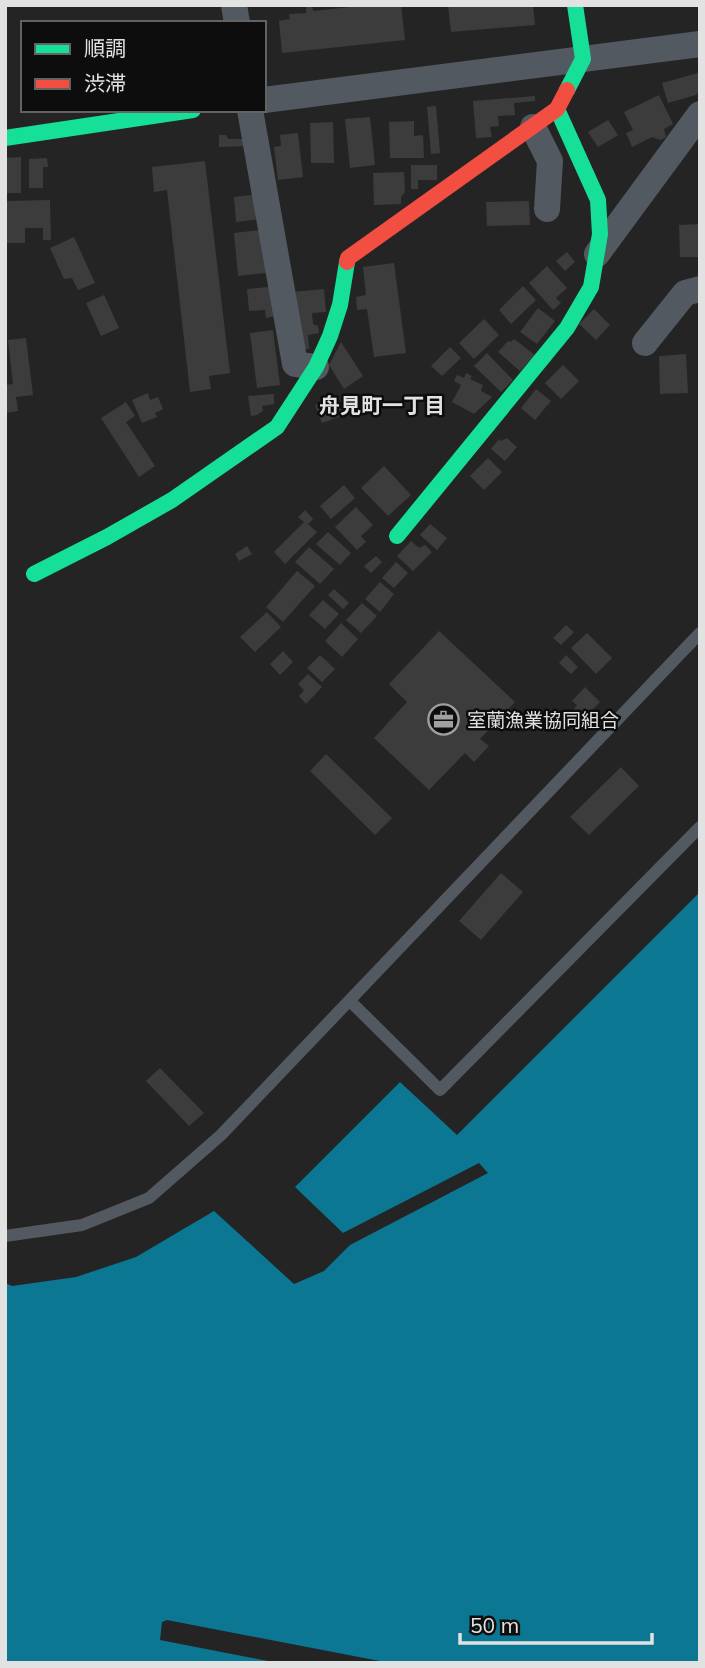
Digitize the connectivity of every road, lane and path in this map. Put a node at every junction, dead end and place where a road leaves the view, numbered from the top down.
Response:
1 (575, 5) edge
2 (700, 44) edge
3 (583, 59) junction
4 (266, 100) edge
5 (557, 109) junction
6 (180, 112) edge
7 (250, 112) edge
8 (700, 114) edge
9 (533, 127) junction
10 (5, 138) edge
11 (547, 209) dead end
12 (596, 256) junction
13 (700, 289) edge
14 (645, 343) dead end
15 (316, 367) junction
16 (397, 536) dead end
17 (34, 574) dead end
18 (700, 633) edge
19 (700, 827) edge
20 (350, 1001) junction
21 (5, 1236) edge

1 - 3 street
2 - 3 street
3 - 4 street
3 - 5 street
5 - 9 street
5 - 12 street
6 - 10 street
7 - 15 street
8 - 12 street
9 - 11 street
9 - 15 street
12 - 16 street
13 - 14 street
15 - 17 street
18 - 20 lane
19 - 20 lane
20 - 21 lane

